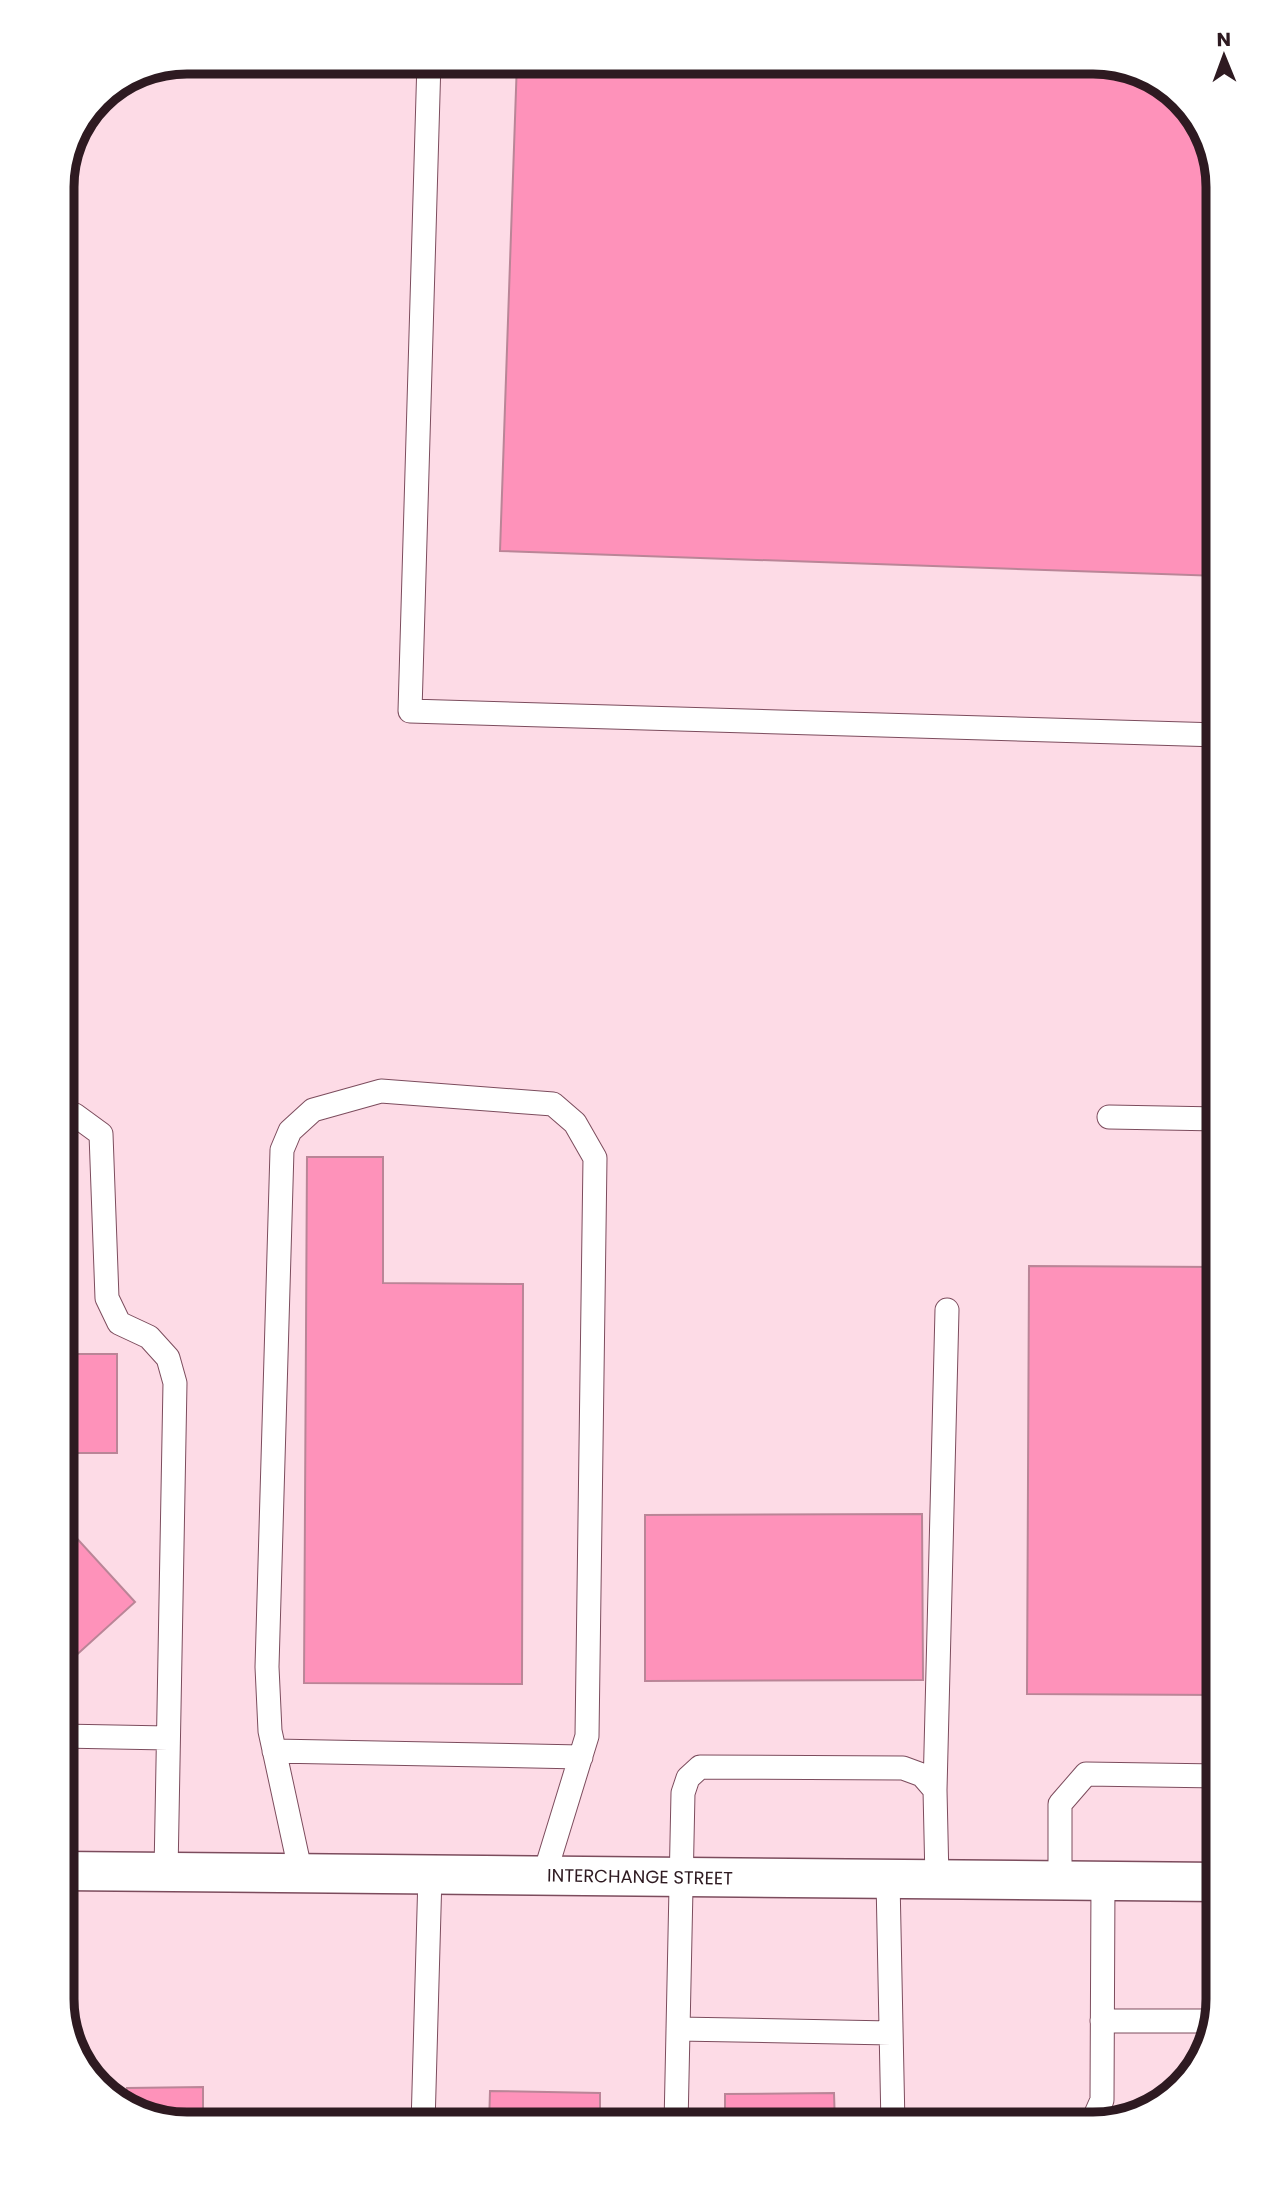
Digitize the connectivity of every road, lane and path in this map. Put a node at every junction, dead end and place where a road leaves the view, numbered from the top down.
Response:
1 (429, 74) edge
2 (1206, 735) edge
3 (74, 1115) edge
4 (1110, 1117) dead end
5 (1206, 1119) edge
6 (947, 1310) dead end
7 (74, 1736) edge
8 (168, 1738) junction
9 (274, 1751) junction
10 (581, 1757) junction
11 (1206, 1776) edge
12 (935, 1790) junction
13 (74, 1871) edge
14 (166, 1872) junction
15 (301, 1874) junction
16 (430, 1875) junction
17 (544, 1877) junction
18 (679, 1878) junction
19 (888, 1880) junction
20 (937, 1880) junction
21 (1060, 1881) junction
22 (1103, 1882) junction
23 (1206, 1882) edge
24 (1102, 2021) junction
25 (1205, 2021) edge
26 (678, 2029) junction
27 (891, 2033) junction
28 (423, 2112) edge
29 (676, 2112) edge
30 (893, 2112) edge
31 (1097, 2112) edge

1 - 2 lane
3 - 8 lane
4 - 5 lane
6 - 12 lane
7 - 8 lane
8 - 14 lane
9 - 10 lane
9 - 10 lane
9 - 15 lane
10 - 17 lane
11 - 21 lane
12 - 18 lane
12 - 20 lane
13 - 14 street, INTERCHANGE STREET
14 - 15 street, INTERCHANGE STREET
15 - 16 street, INTERCHANGE STREET
16 - 17 street, INTERCHANGE STREET
16 - 28 lane
17 - 18 street, INTERCHANGE STREET
18 - 19 street, INTERCHANGE STREET
18 - 26 lane
19 - 20 street, INTERCHANGE STREET
19 - 27 lane
20 - 21 street, INTERCHANGE STREET
21 - 22 street, INTERCHANGE STREET
22 - 23 street, INTERCHANGE STREET
22 - 24 lane
24 - 25 lane
24 - 31 lane
26 - 27 lane
26 - 29 lane
27 - 30 lane

